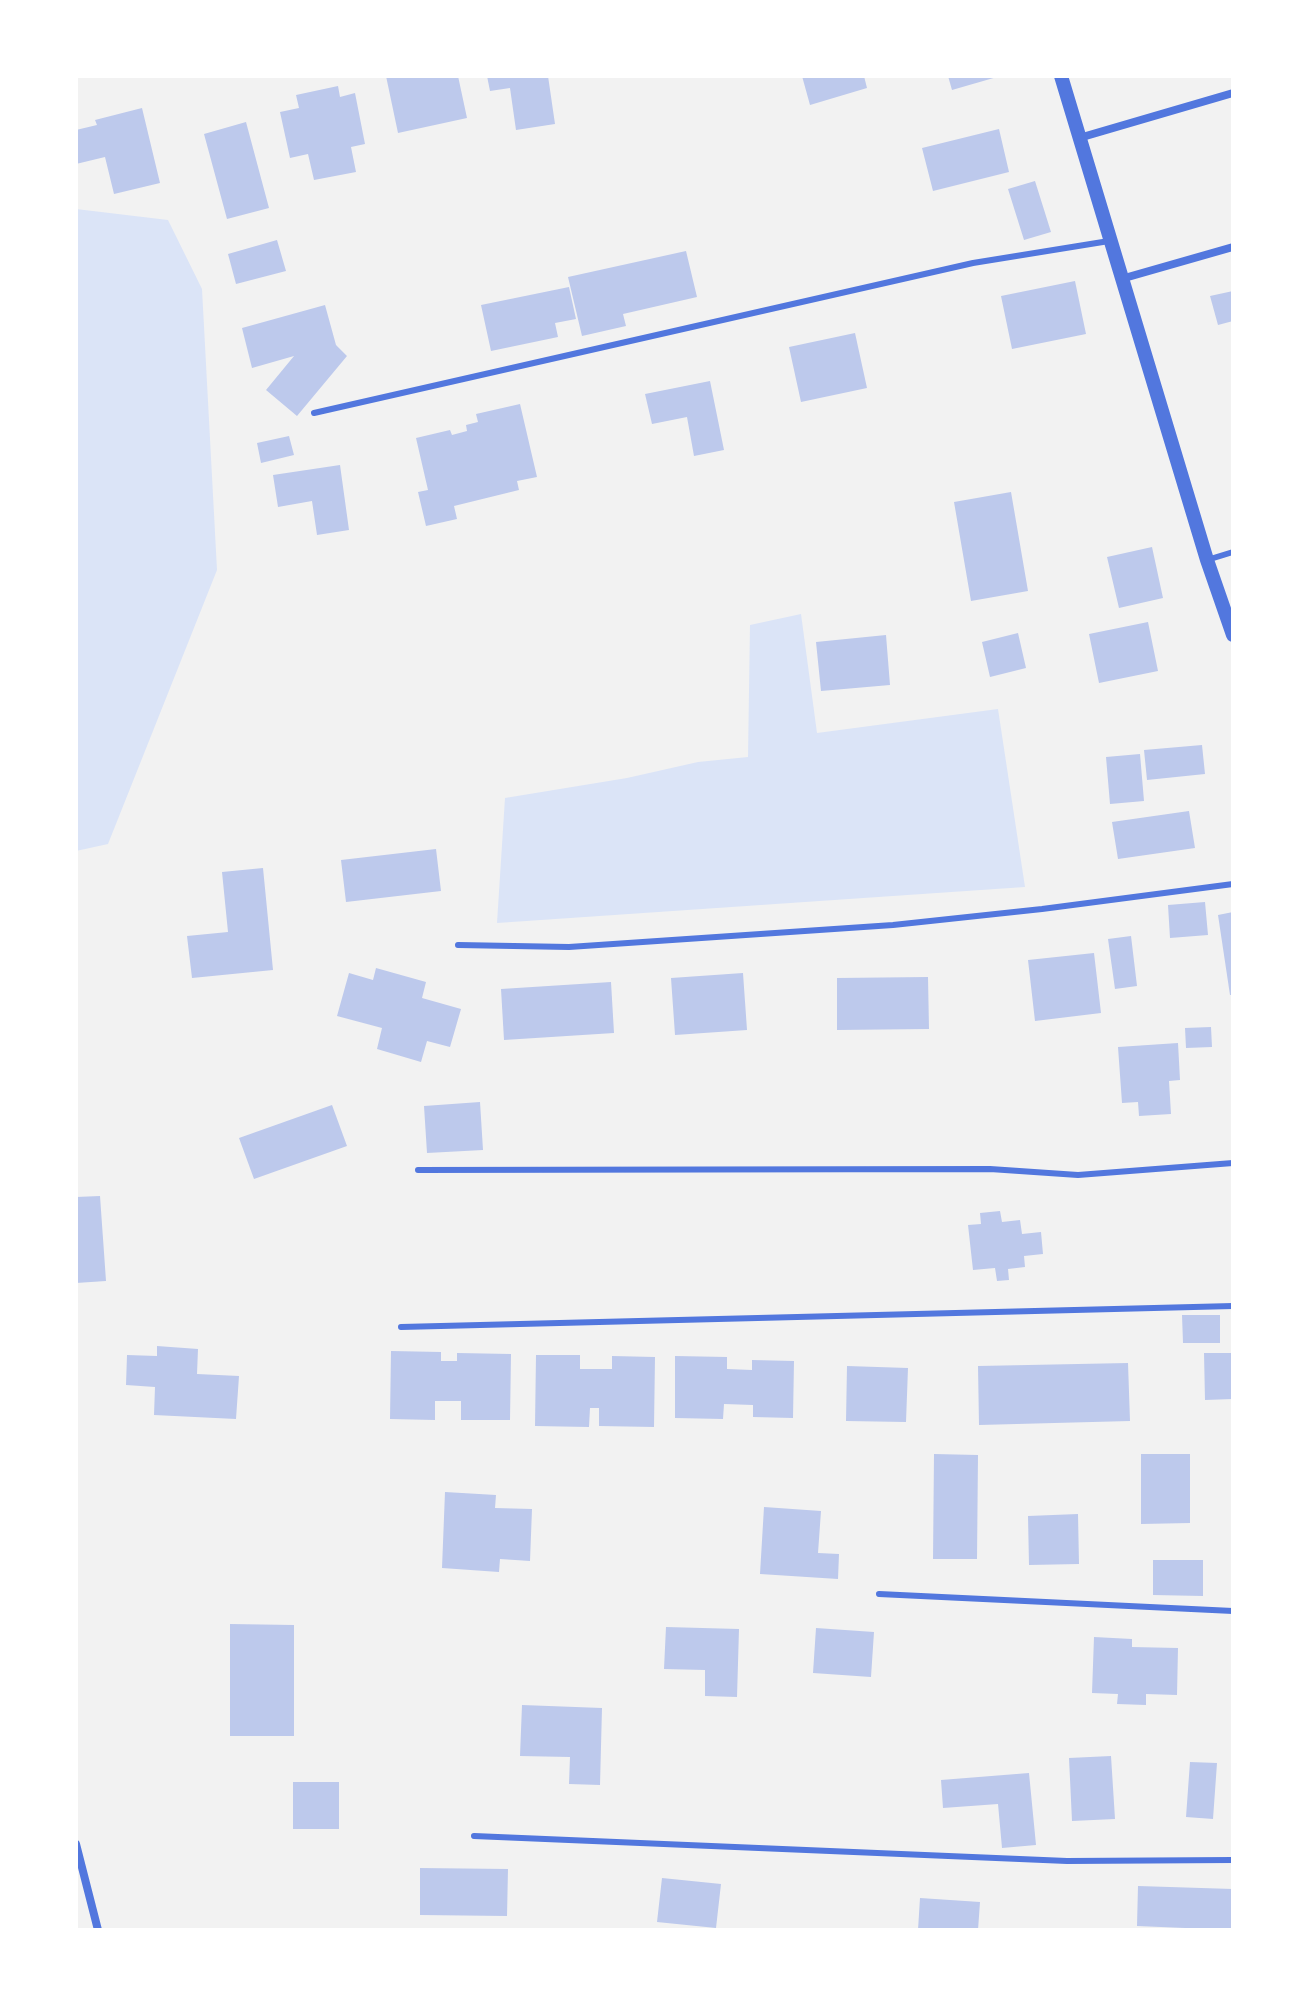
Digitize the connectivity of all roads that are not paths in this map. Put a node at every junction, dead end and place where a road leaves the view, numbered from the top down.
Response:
1 (1061, 76) edge
2 (1233, 93) edge
3 (1079, 138) junction
4 (1109, 241) junction
5 (1233, 247) edge
6 (1120, 279) junction
7 (314, 413) dead end
8 (1233, 552) edge
9 (1207, 560) junction
10 (1233, 635) edge
11 (1233, 884) edge
12 (458, 945) dead end
13 (1233, 1163) edge
14 (418, 1170) dead end
15 (1233, 1306) edge
16 (401, 1327) dead end
17 (879, 1594) dead end
18 (1233, 1611) edge
19 (474, 1836) dead end
20 (76, 1844) edge
21 (1233, 1860) edge
22 (98, 1930) edge

1 - 3 street
2 - 3 street
3 - 4 street
4 - 6 street
4 - 7 lane
5 - 6 street
6 - 9 street
8 - 9 lane
9 - 10 street
11 - 12 lane
13 - 14 lane
15 - 16 lane
17 - 18 lane
19 - 21 lane
20 - 22 street

